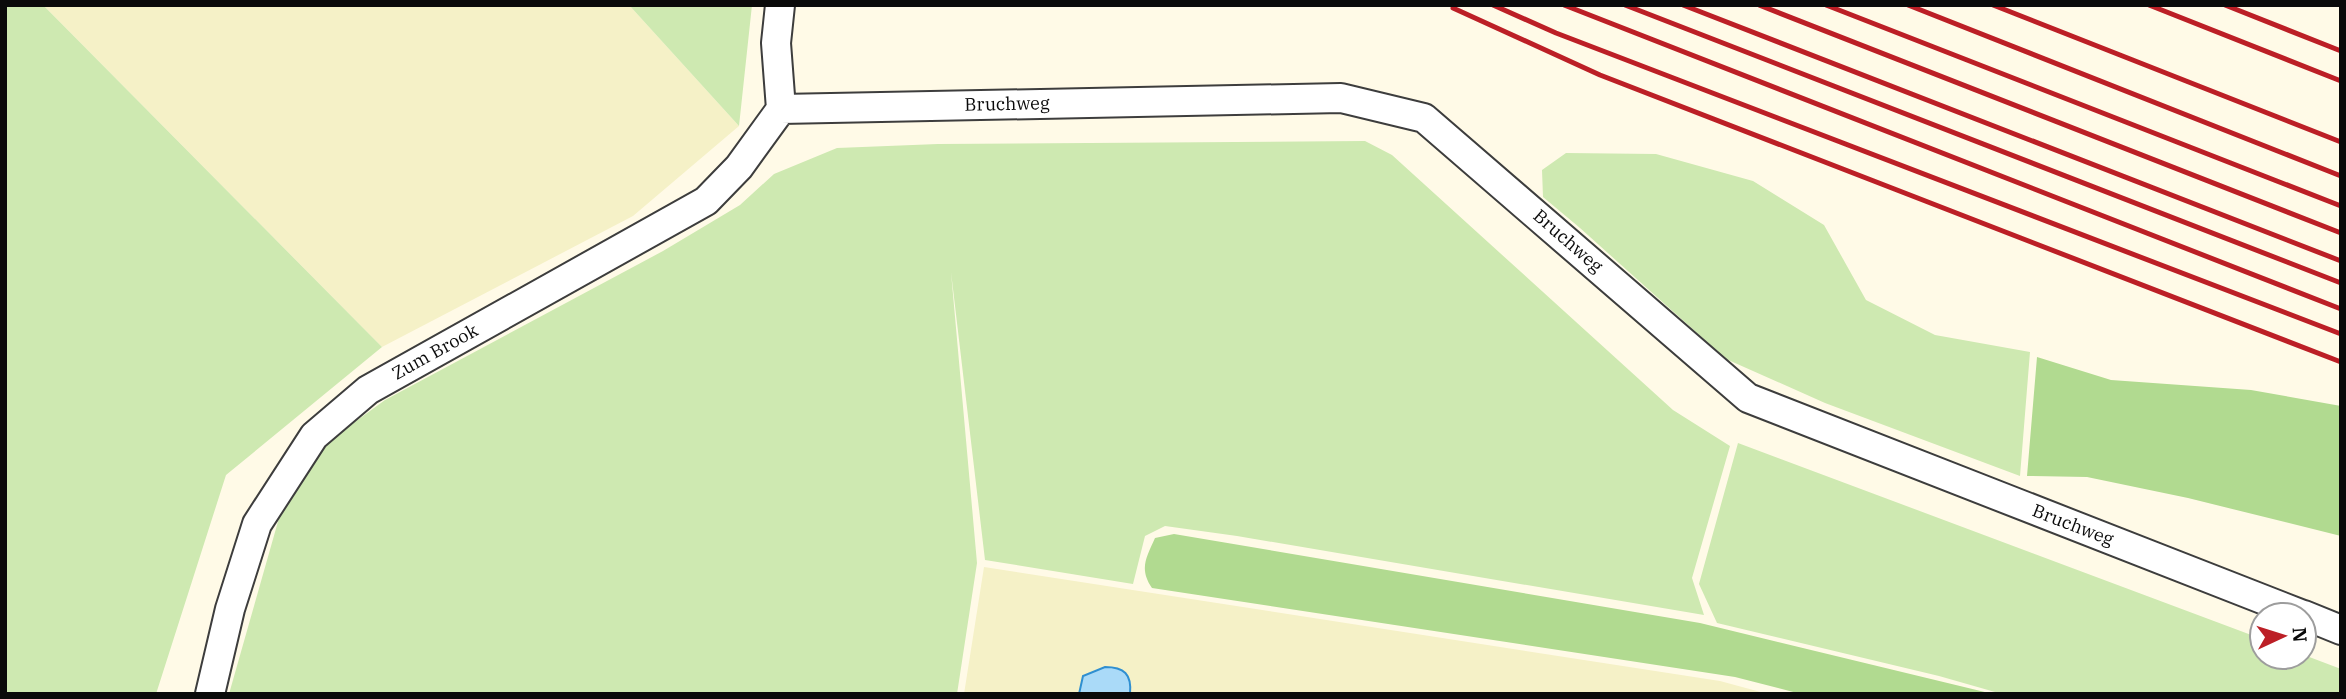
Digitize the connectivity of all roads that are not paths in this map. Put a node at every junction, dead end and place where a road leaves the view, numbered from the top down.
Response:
1 (780, 5) edge
2 (781, 109) junction
3 (2268, 601) edge
4 (2318, 621) edge
5 (2341, 630) edge
6 (210, 694) edge

1 - 2 street
2 - 3 street, Bruchweg
2 - 6 street, Zum Brook
4 - 5 street, Bruchweg

